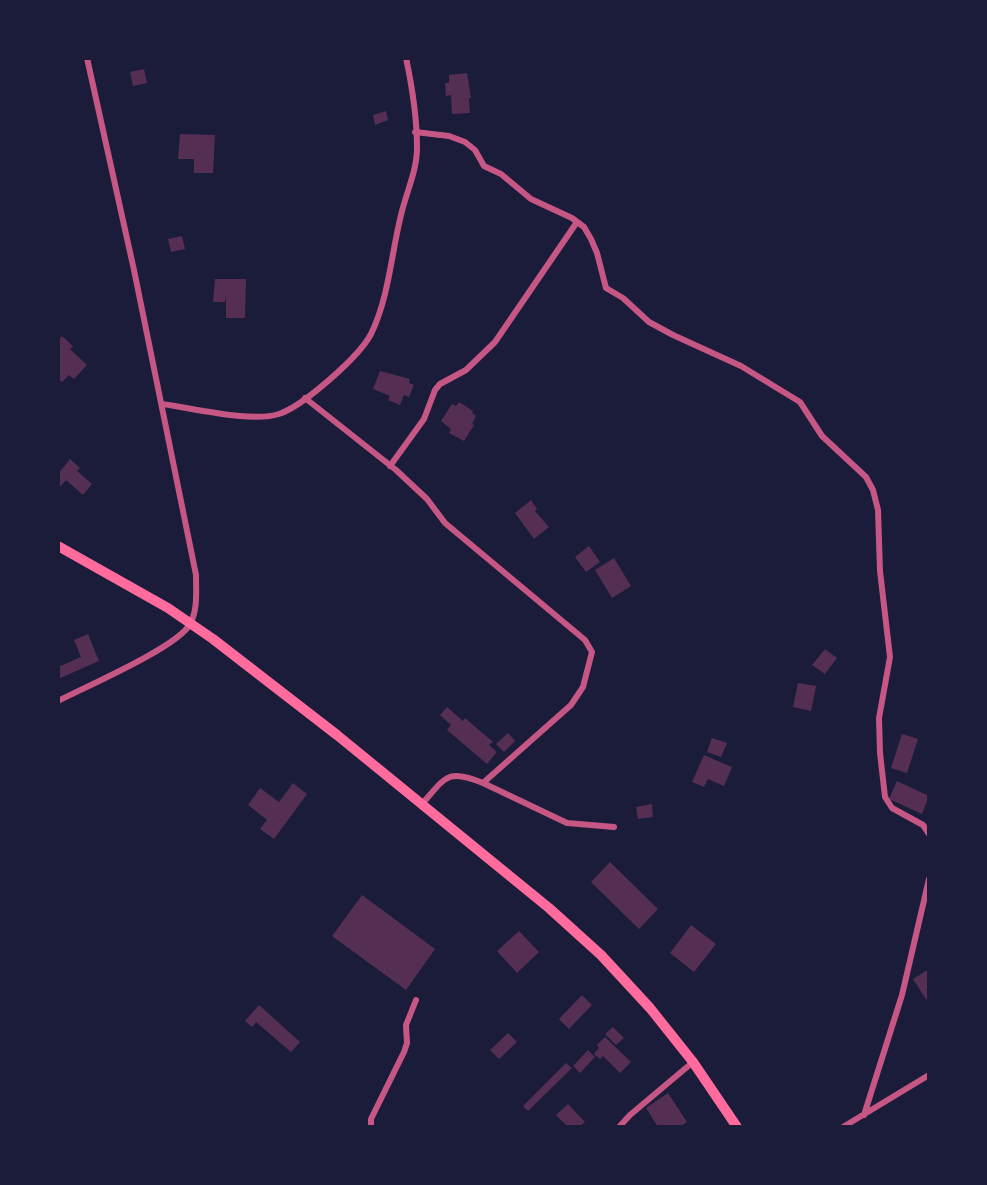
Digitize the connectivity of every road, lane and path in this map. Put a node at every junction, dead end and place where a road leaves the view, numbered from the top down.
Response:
1 (87, 58) edge
2 (406, 58) edge
3 (415, 132) junction
4 (577, 222) junction
5 (305, 398) junction
6 (162, 404) junction
7 (390, 466) junction
8 (58, 546) edge
9 (191, 623) junction
10 (58, 701) edge
11 (483, 783) junction
12 (422, 804) junction
13 (614, 827) dead end
14 (929, 834) edge
15 (929, 879) edge
16 (415, 1000) dead end
17 (693, 1062) junction
18 (929, 1074) edge
19 (864, 1115) junction
20 (371, 1127) edge
21 (619, 1127) edge
22 (737, 1127) edge
23 (843, 1127) edge

1 - 6 street
2 - 3 street
3 - 4 street
3 - 5 street
4 - 7 street
4 - 14 street
5 - 6 street
5 - 7 street
6 - 9 street
7 - 11 street
8 - 9 main road
9 - 10 street
9 - 12 main road
11 - 12 street
11 - 13 street
12 - 17 main road
15 - 19 street
16 - 20 street
17 - 21 street
17 - 22 main road
18 - 19 street
19 - 23 street

